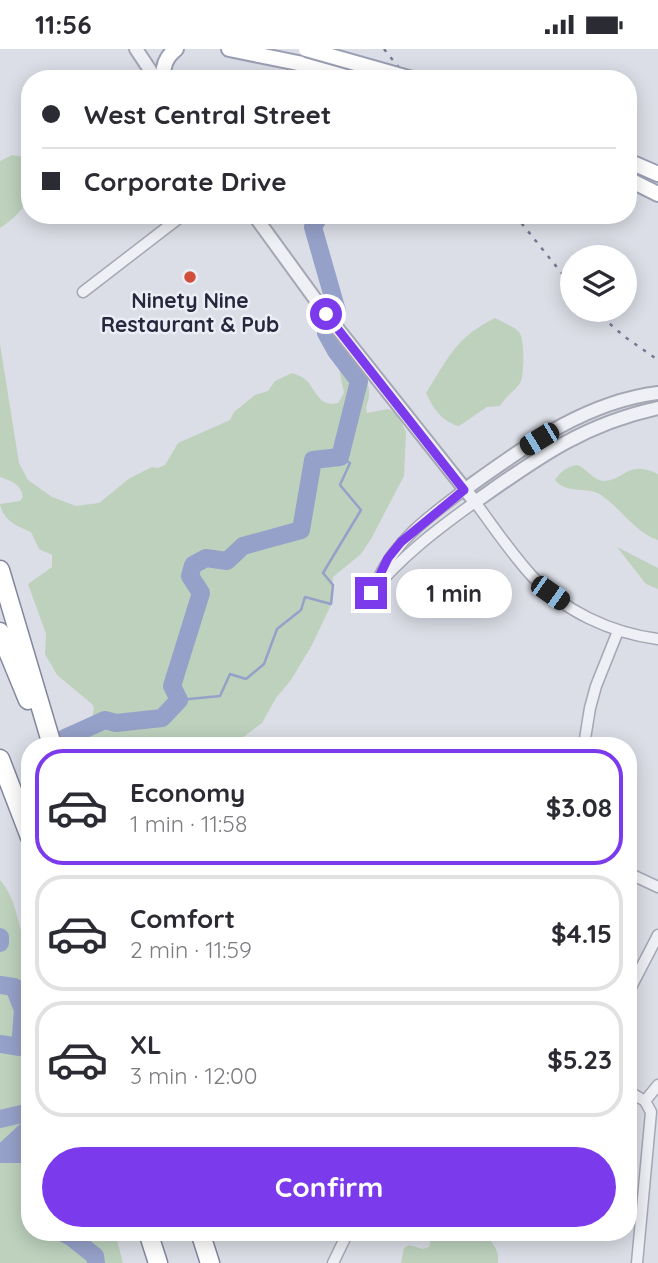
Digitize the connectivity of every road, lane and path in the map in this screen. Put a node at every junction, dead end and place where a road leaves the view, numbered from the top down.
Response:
1 (136, 49) edge
2 (176, 49) edge
3 (229, 49) edge
4 (306, 49) edge
5 (150, 70) edge
6 (163, 70) edge
7 (324, 70) edge
8 (380, 70) edge
9 (637, 165) edge
10 (658, 174) edge
11 (637, 184) edge
12 (658, 194) edge
13 (171, 224) edge
14 (261, 224) edge
15 (83, 292) dead end
16 (658, 393) edge
17 (658, 408) edge
18 (464, 490) junction
19 (475, 502) junction
20 (0, 570) edge
21 (618, 631) junction
22 (0, 632) edge
23 (658, 639) edge
24 (46, 737) edge
25 (47, 737) edge
26 (587, 737) edge
27 (0, 759) edge
28 (21, 814) edge
29 (637, 877) edge
30 (658, 887) edge
31 (658, 935) edge
32 (637, 976) edge
33 (658, 1085) edge
34 (637, 1096) edge
35 (645, 1101) junction
36 (151, 1241) edge
37 (203, 1241) edge
38 (344, 1241) edge
39 (158, 1263) edge
40 (210, 1263) edge
41 (333, 1263) edge
42 (637, 1263) edge

1 - 5 street
2 - 6 main road
3 - 7 main road
4 - 8 main road, bridge
9 - 10 main road
11 - 12 main road
13 - 15 street
14 - 18 street
16 - 18 street
17 - 19 street
18 - 19 street
18 - 19 street
19 - 21 street
20 - 25 highway
21 - 23 street
21 - 26 street
22 - 24 highway
27 - 28 highway
29 - 30 street
31 - 32 street
33 - 35 street
34 - 35 street
35 - 42 street
36 - 39 highway
37 - 40 highway
38 - 41 street

